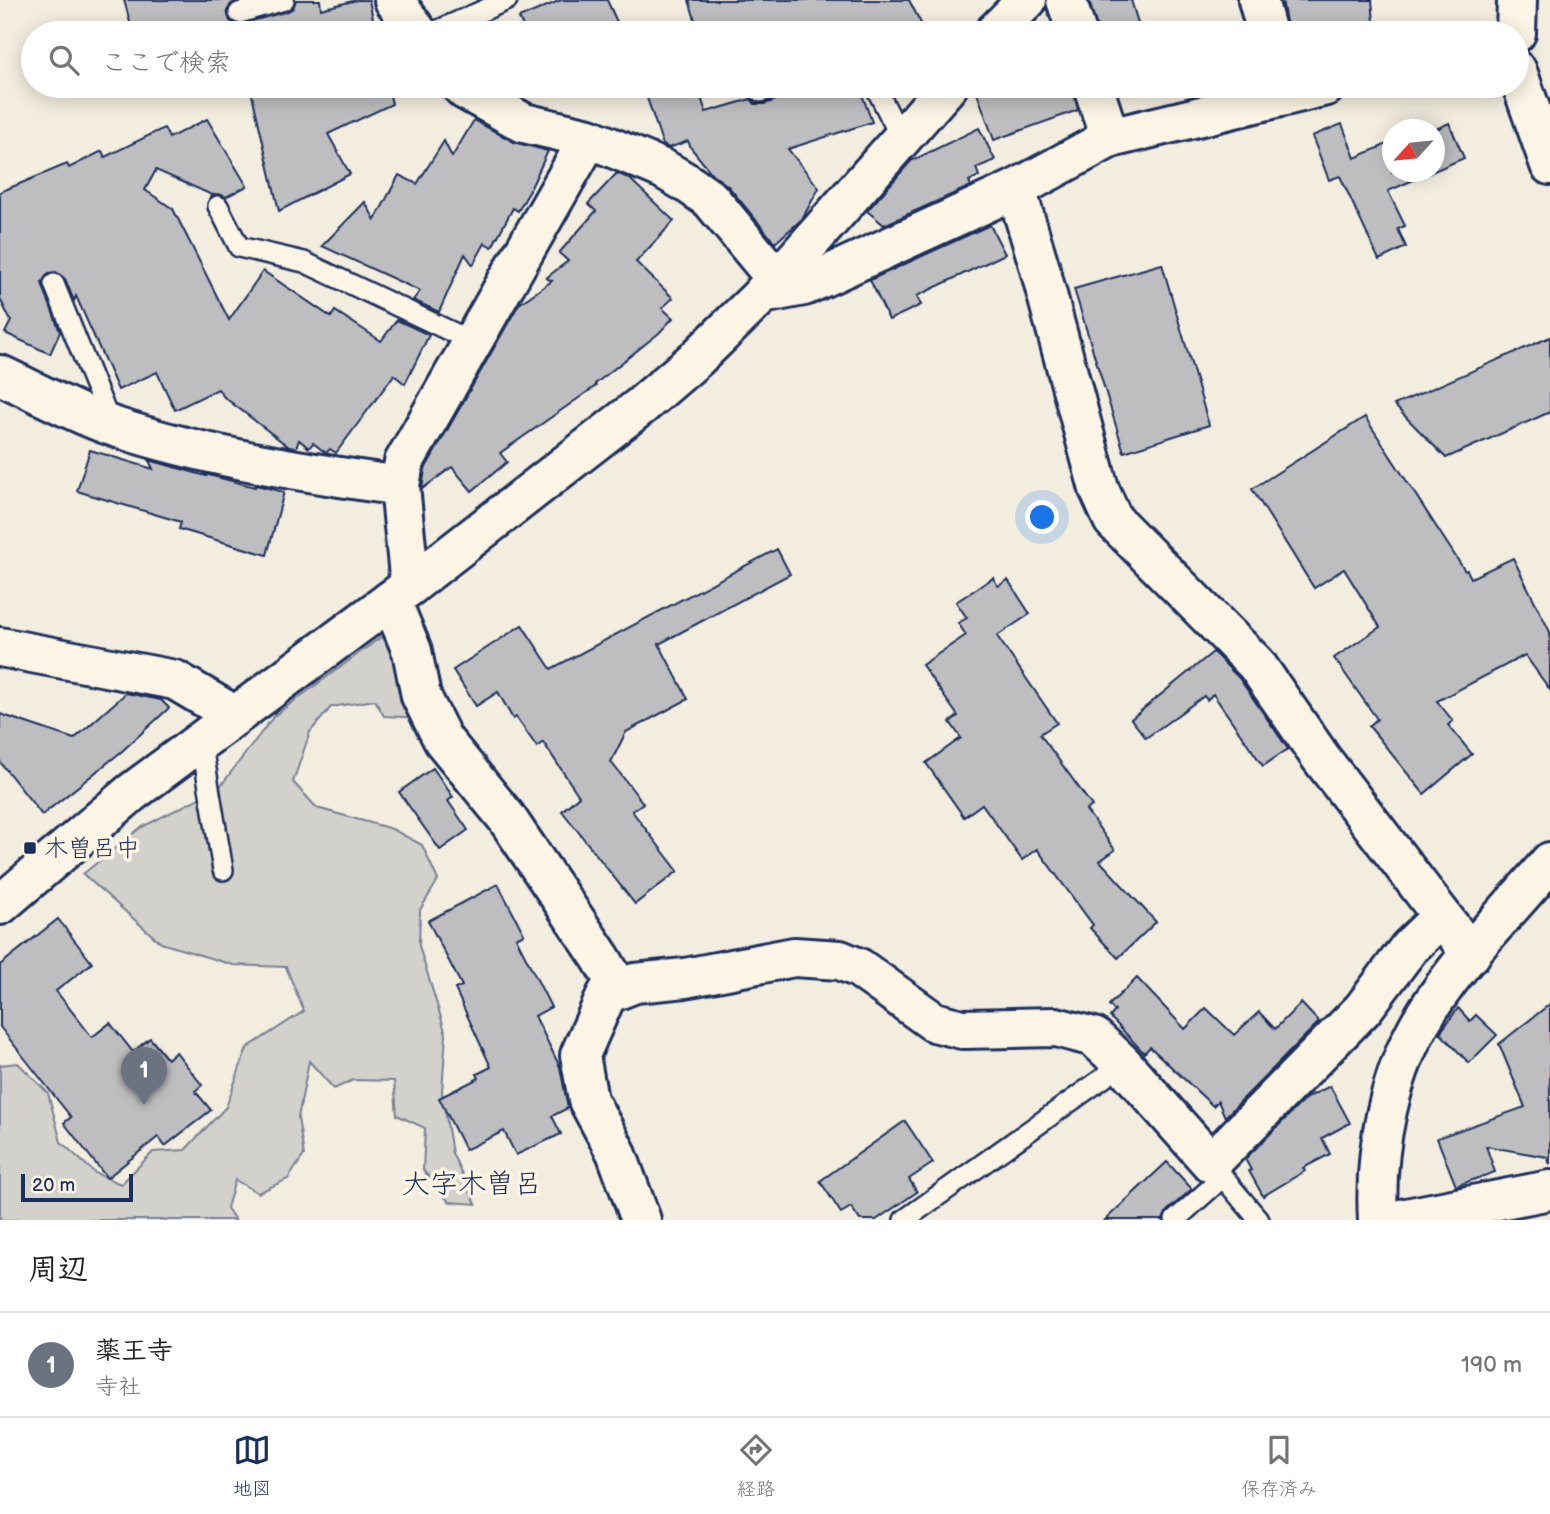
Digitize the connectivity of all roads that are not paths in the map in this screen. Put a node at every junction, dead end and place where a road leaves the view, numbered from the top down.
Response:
1 (284, 0) edge
2 (394, 0) edge
3 (507, 0) edge
4 (1027, 0) edge
5 (1066, 0) edge
6 (1258, 0) edge
7 (1517, 0) edge
8 (239, 13) dead end
9 (409, 21) edge
10 (459, 21) edge
11 (1006, 21) edge
12 (1073, 21) edge
13 (1264, 21) edge
14 (1516, 21) edge
15 (479, 98) edge
16 (881, 98) edge
17 (936, 98) edge
18 (1097, 98) edge
19 (1253, 98) edge
20 (1526, 98) edge
21 (589, 138) junction
22 (901, 138) junction
23 (1110, 138) junction
24 (1550, 165) edge
25 (1016, 189) junction
26 (218, 206) dead end
27 (54, 284) dead end
28 (770, 287) junction
29 (473, 342) junction
30 (0, 375) edge
31 (111, 425) junction
32 (400, 486) junction
33 (401, 593) junction
34 (0, 647) edge
35 (234, 715) junction
36 (201, 740) junction
37 (1550, 862) edge
38 (223, 870) dead end
39 (0, 905) edge
40 (1441, 917) junction
41 (1471, 954) junction
42 (619, 989) junction
43 (1123, 1064) junction
44 (1217, 1170) junction
45 (1550, 1190) edge
46 (641, 1220) edge
47 (904, 1220) edge
48 (1175, 1220) edge
49 (1259, 1220) edge
50 (1378, 1220) edge
51 (1396, 1220) edge

1 - 8 lane
2 - 9 street
3 - 10 lane
4 - 11 street
5 - 12 street
6 - 13 street
7 - 14 street
15 - 21 street
16 - 22 lane
17 - 22 street
18 - 23 street
19 - 23 street
20 - 24 street
21 - 28 street
21 - 29 street
22 - 28 street
23 - 25 street
25 - 28 street
25 - 40 street
26 - 29 lane
27 - 31 lane
28 - 33 street
29 - 32 street
30 - 31 street
31 - 32 street
32 - 33 street
33 - 35 street
33 - 42 street
34 - 35 street
35 - 36 street
36 - 38 lane
36 - 39 street
37 - 41 street
40 - 41 street
40 - 44 street
41 - 50 street
42 - 43 street
42 - 46 street
43 - 44 street
43 - 47 lane
44 - 48 lane
44 - 49 lane
45 - 51 street

